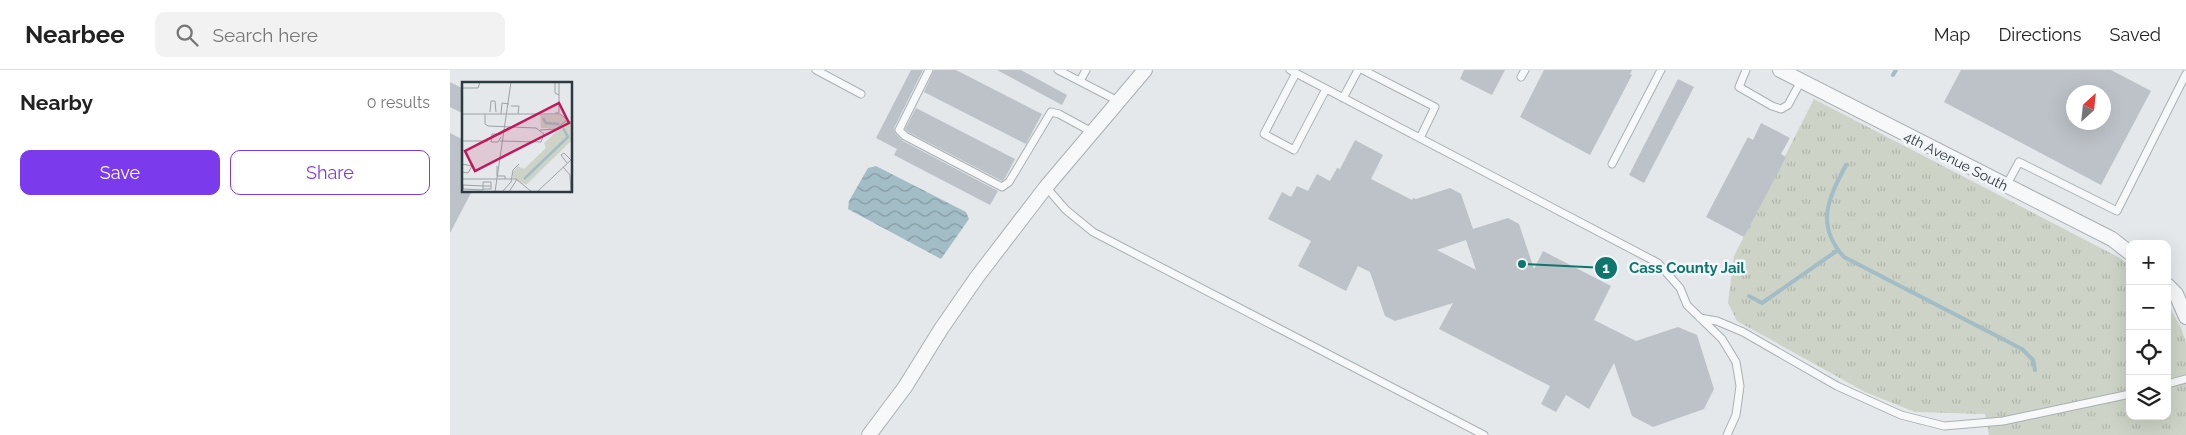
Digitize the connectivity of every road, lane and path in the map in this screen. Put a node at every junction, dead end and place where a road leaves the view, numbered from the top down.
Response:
1 (816, 70) edge
2 (929, 70) edge
3 (1058, 70) edge
4 (1086, 70) edge
5 (1145, 70) edge
6 (1358, 70) edge
7 (1363, 70) edge
8 (1525, 70) edge
9 (1661, 70) edge
10 (1746, 70) edge
11 (1780, 70) edge
12 (1293, 72) edge
13 (2186, 74) edge
14 (1521, 77) dead end
15 (1080, 81) junction
16 (1802, 81) junction
17 (1326, 89) junction
18 (861, 94) dead end
19 (1343, 98) junction
20 (1118, 101) junction
21 (1092, 132) junction
22 (1420, 138) junction
23 (1612, 164) dead end
24 (1046, 186) junction
25 (2006, 186) junction
26 (2126, 250) edge
27 (2171, 289) edge
28 (1699, 317) junction
29 (2186, 317) edge
30 (2186, 379) edge
31 (2171, 383) edge
32 (2126, 395) edge
33 (870, 435) edge
34 (1484, 435) edge
35 (1726, 435) edge

1 - 18 lane
2 - 21 lane
3 - 15 lane
4 - 15 lane
5 - 20 street
6 - 19 lane
7 - 22 lane
8 - 14 lane
9 - 23 lane
10 - 16 lane
11 - 16 street, 4th Avenue South
12 - 17 lane
12 - 17 lane
13 - 25 lane
15 - 20 lane
16 - 25 street, 4th Avenue South
17 - 19 lane
19 - 22 lane
20 - 21 street
21 - 24 street
22 - 28 lane
24 - 33 street
24 - 34 lane
25 - 26 street, 4th Avenue South
27 - 29 street
28 - 32 lane
28 - 35 lane
30 - 31 lane

